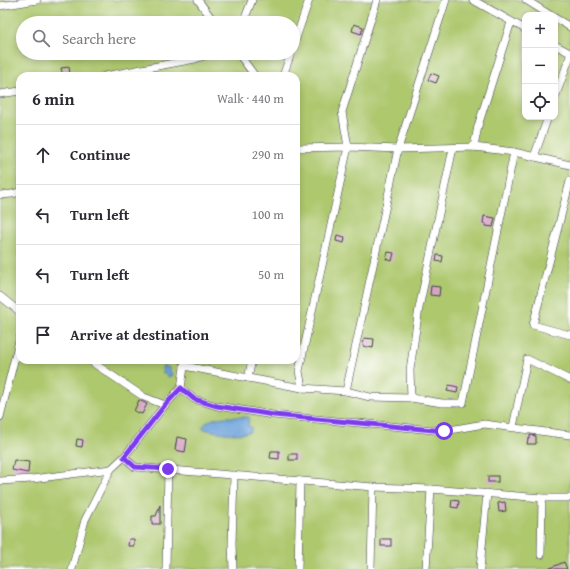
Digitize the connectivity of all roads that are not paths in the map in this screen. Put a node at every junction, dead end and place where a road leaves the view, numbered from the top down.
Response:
1 (37, 0) edge
2 (198, 0) edge
3 (252, 0) edge
4 (309, 0) edge
5 (377, 0) edge
6 (446, 0) edge
7 (473, 0) edge
8 (526, 0) edge
9 (0, 6) edge
10 (545, 12) edge
11 (211, 16) edge
12 (246, 16) edge
13 (558, 20) edge
14 (511, 22) junction
15 (300, 26) edge
16 (570, 27) edge
17 (522, 28) edge
18 (558, 47) edge
19 (570, 53) edge
20 (570, 56) edge
21 (190, 60) edge
22 (243, 60) edge
23 (289, 60) edge
24 (126, 72) edge
25 (252, 72) edge
26 (284, 72) edge
27 (558, 90) edge
28 (16, 92) edge
29 (0, 94) edge
30 (547, 120) edge
31 (348, 147) junction
32 (474, 147) junction
33 (300, 148) edge
34 (453, 148) junction
35 (398, 149) junction
36 (514, 152) junction
37 (534, 157) junction
38 (570, 165) edge
39 (570, 181) edge
40 (16, 193) edge
41 (0, 195) edge
42 (568, 197) edge
43 (0, 296) edge
44 (16, 309) edge
45 (570, 335) edge
46 (16, 353) edge
47 (95, 364) edge
48 (184, 364) edge
49 (188, 364) edge
50 (251, 364) edge
51 (248, 378) junction
52 (570, 380) edge
53 (181, 388) junction
54 (302, 388) junction
55 (346, 391) junction
56 (411, 398) junction
57 (165, 405) junction
58 (0, 417) edge
59 (513, 427) junction
60 (570, 435) edge
61 (124, 457) junction
62 (111, 468) junction
63 (168, 469) junction
64 (234, 475) junction
65 (0, 481) edge
66 (300, 481) junction
67 (374, 487) junction
68 (431, 489) junction
69 (487, 493) junction
70 (542, 498) junction
71 (570, 498) edge
72 (541, 555) dead end
73 (72, 569) edge
74 (166, 569) edge
75 (232, 569) edge
76 (298, 569) edge
77 (371, 569) edge
78 (426, 569) edge
79 (480, 569) edge

1 - 9 street
2 - 11 street
3 - 12 street
4 - 15 street
5 - 31 street
6 - 35 street
7 - 14 street
8 - 10 street
13 - 16 street
14 - 17 street
14 - 32 street
18 - 19 street
20 - 27 street
21 - 24 street
22 - 25 street
23 - 26 street
28 - 29 street
30 - 37 street
31 - 33 street
31 - 35 street
31 - 54 street
32 - 34 street
32 - 36 street
34 - 35 street
34 - 56 street
35 - 55 street
36 - 37 street
36 - 56 street
37 - 38 street
39 - 42 street
40 - 41 street
42 - 45 street
43 - 44 street
46 - 58 street
47 - 57 street
48 - 53 street
49 - 51 street
50 - 51 street
51 - 54 street
52 - 59 street
53 - 57 street
53 - 59 street
54 - 55 street
55 - 56 street
57 - 61 street
59 - 60 street
61 - 62 street
61 - 63 street
62 - 65 street
62 - 73 street
63 - 64 street
63 - 74 street
64 - 66 street
64 - 75 street
66 - 67 street
66 - 76 street
67 - 68 street
67 - 77 street
68 - 69 street
68 - 78 street
69 - 70 street
69 - 79 street
70 - 71 street
70 - 72 street

